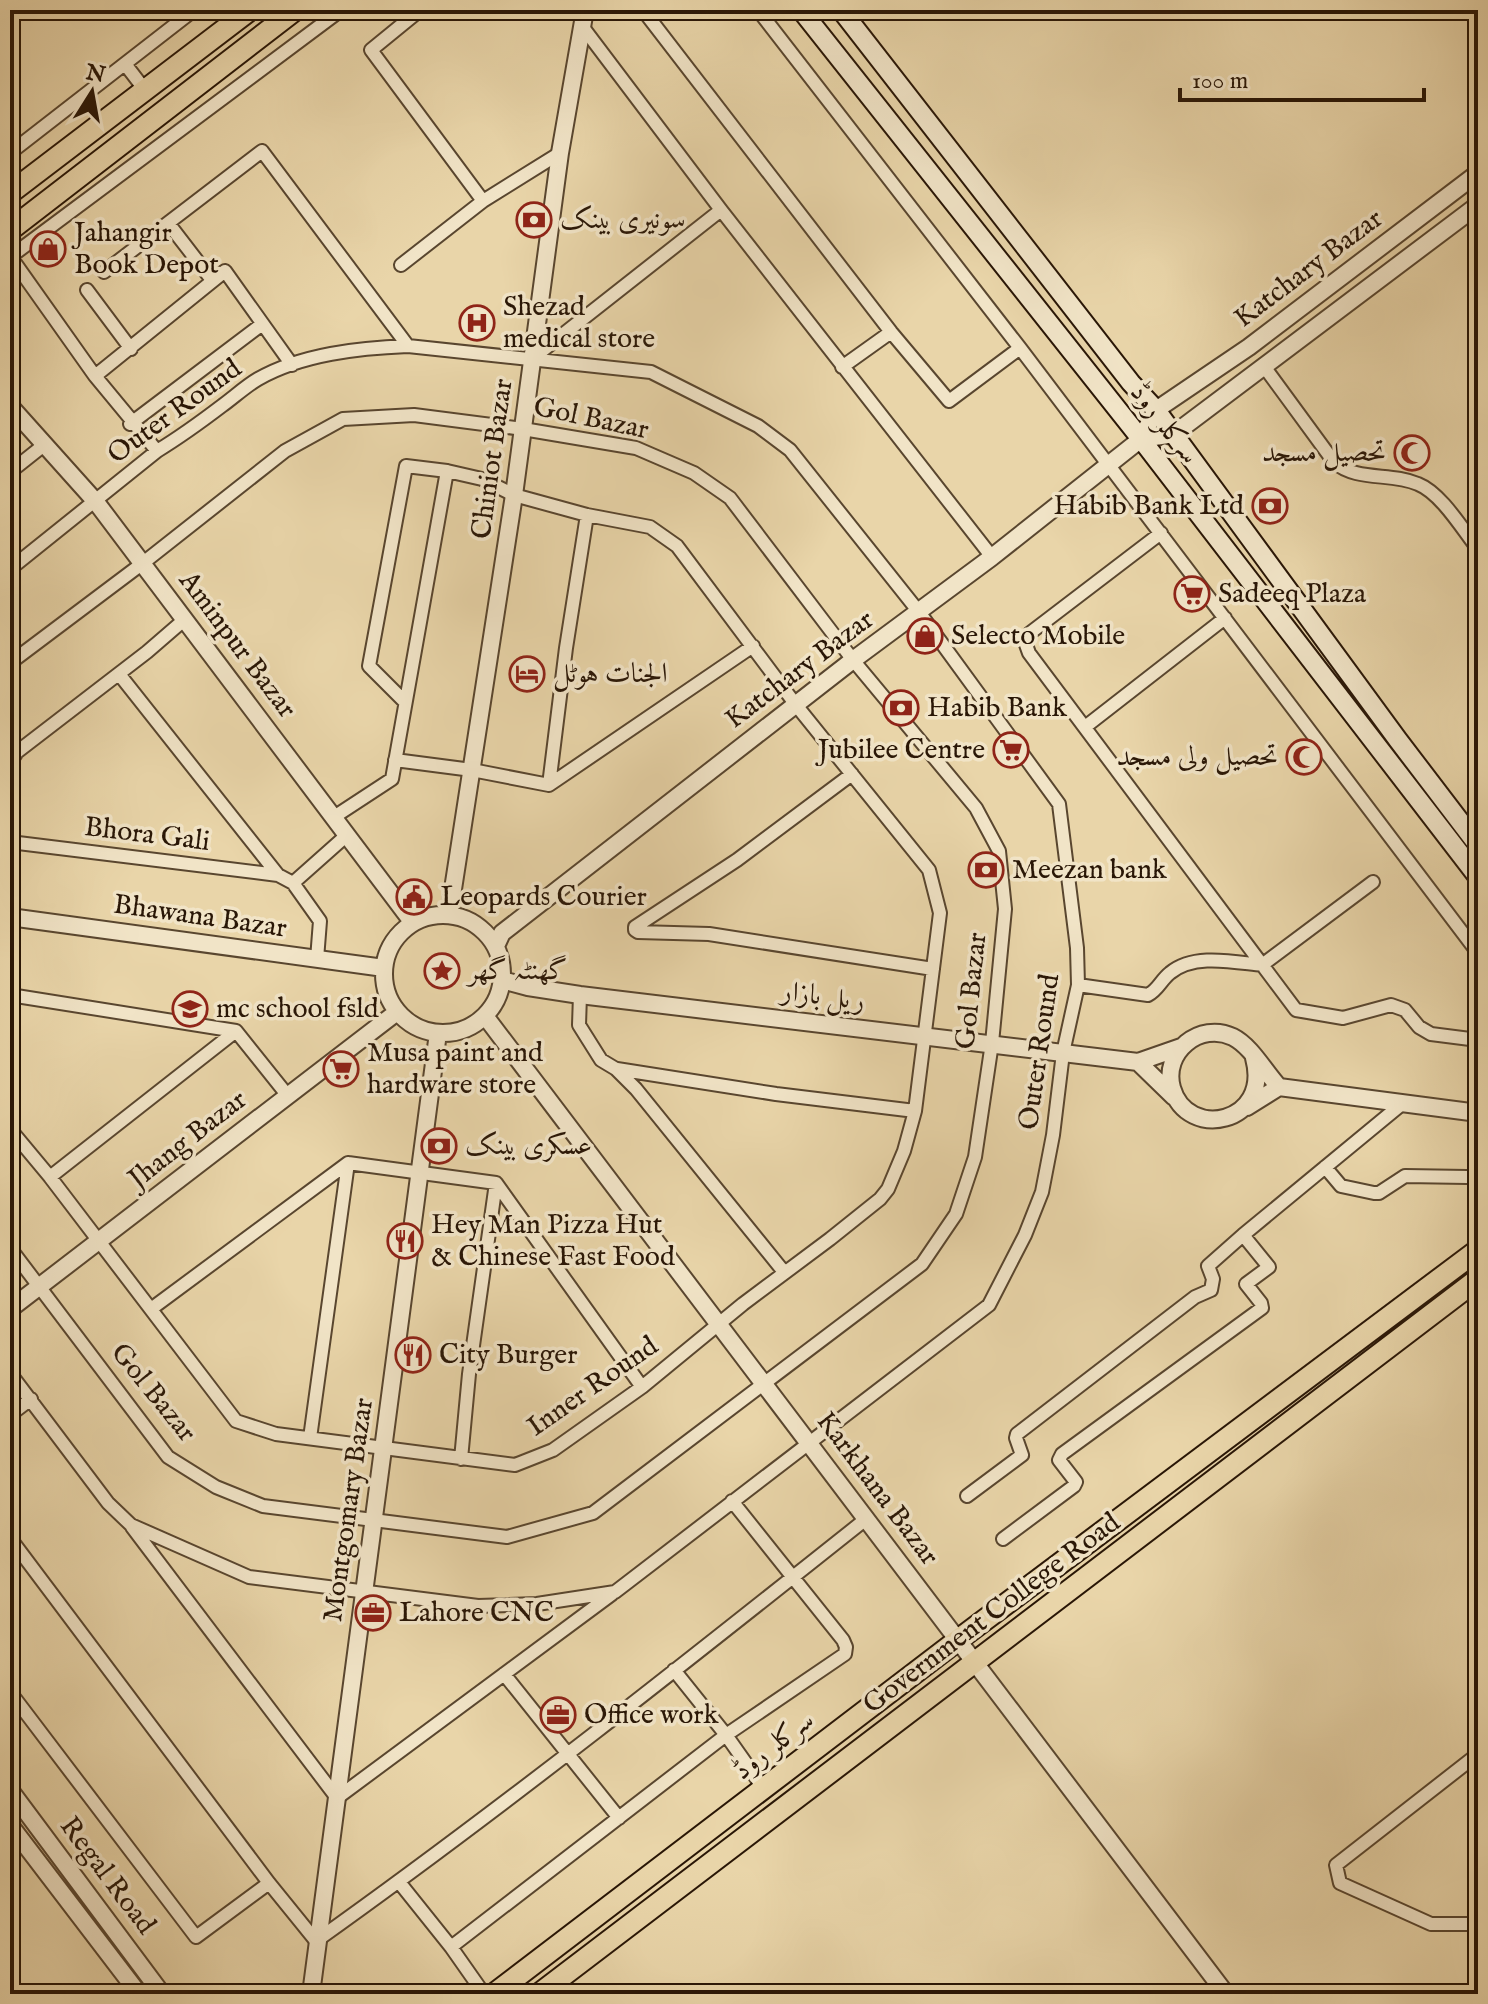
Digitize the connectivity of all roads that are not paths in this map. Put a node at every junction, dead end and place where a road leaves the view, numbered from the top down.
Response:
1 (194, 10) edge
2 (250, 10) edge
3 (295, 10) edge
4 (341, 10) edge
5 (420, 10) edge
6 (643, 10) edge
7 (758, 10) edge
8 (801, 10) edge
9 (841, 10) edge
10 (584, 18) edge
11 (125, 64) junction
12 (145, 90) junction
13 (10, 153) edge
14 (560, 153) junction
15 (1478, 173) edge
16 (10, 193) edge
17 (483, 201) junction
18 (1478, 205) edge
19 (721, 210) junction
20 (168, 223) junction
21 (10, 230) edge
22 (10, 257) edge
23 (401, 265) dead end
24 (104, 272) dead end
25 (212, 280) junction
26 (87, 290) dead end
27 (261, 325) junction
28 (891, 332) junction
29 (408, 346) junction
30 (1020, 348) junction
31 (131, 349) junction
32 (533, 358) junction
33 (292, 365) junction
34 (1263, 365) junction
35 (842, 367) junction
36 (95, 376) junction
37 (10, 406) edge
38 (1156, 410) junction
39 (131, 423) junction
40 (523, 429) junction
41 (1174, 434) junction
42 (1141, 439) junction
43 (44, 445) junction
44 (157, 451) junction
45 (1107, 465) junction
46 (447, 471) junction
47 (10, 472) edge
48 (514, 495) junction
49 (96, 502) junction
50 (587, 515) junction
51 (1161, 533) junction
52 (1478, 549) edge
53 (992, 557) junction
54 (143, 563) junction
55 (10, 569) edge
56 (919, 612) junction
57 (1225, 618) junction
58 (184, 620) junction
59 (753, 646) junction
60 (853, 660) junction
61 (10, 663) edge
62 (119, 674) junction
63 (404, 701) junction
64 (796, 705) junction
65 (1085, 727) junction
66 (395, 760) junction
67 (10, 763) edge
68 (472, 770) junction
69 (852, 774) junction
70 (549, 785) junction
71 (334, 817) junction
72 (1471, 823) edge
73 (347, 835) junction
74 (10, 842) edge
75 (1478, 845) edge
76 (278, 875) junction
77 (1478, 877) edge
78 (1373, 882) dead end
79 (293, 883) junction
80 (449, 915) junction
81 (10, 917) edge
82 (413, 923) junction
83 (496, 946) junction
84 (1478, 953) edge
85 (317, 959) junction
86 (1262, 965) junction
87 (384, 968) junction
88 (933, 969) junction
89 (502, 980) junction
90 (1078, 985) junction
91 (10, 995) edge
92 (580, 995) junction
93 (397, 1012) junction
94 (485, 1016) junction
95 (236, 1031) junction
96 (438, 1033) junction
97 (924, 1035) junction
98 (1478, 1040) edge
99 (992, 1043) junction
100 (1181, 1047) junction
101 (1063, 1053) junction
102 (1254, 1058) junction
103 (1138, 1062) junction
104 (616, 1069) junction
105 (1279, 1087) junction
106 (288, 1096) junction
107 (1177, 1100) junction
108 (1403, 1103) junction
109 (1241, 1110) junction
110 (915, 1111) junction
111 (1478, 1113) edge
112 (10, 1129) edge
113 (348, 1163) junction
114 (1325, 1167) junction
115 (419, 1172) junction
116 (50, 1177) junction
117 (1467, 1177) dead end
118 (496, 1183) junction
119 (1243, 1235) junction
120 (99, 1241) junction
121 (10, 1248) edge
122 (1478, 1250) edge
123 (784, 1272) junction
124 (1478, 1279) edge
125 (40, 1286) junction
126 (10, 1309) edge
127 (151, 1309) junction
128 (718, 1323) junction
129 (1354, 1343) junction
130 (1367, 1364) junction
131 (10, 1373) edge
132 (763, 1383) junction
133 (642, 1387) junction
134 (31, 1399) junction
135 (10, 1415) edge
136 (310, 1438) junction
137 (810, 1443) junction
138 (383, 1448) junction
139 (461, 1459) junction
140 (967, 1496) dead end
141 (732, 1501) junction
142 (866, 1519) junction
143 (374, 1520) junction
144 (131, 1525) junction
145 (10, 1538) edge
146 (1003, 1539) dead end
147 (792, 1577) junction
148 (364, 1590) junction
149 (615, 1592) junction
150 (958, 1640) junction
151 (975, 1663) junction
152 (674, 1670) junction
153 (504, 1674) junction
154 (10, 1692) edge
155 (726, 1735) junction
156 (567, 1753) junction
157 (1478, 1754) edge
158 (764, 1789) junction
159 (10, 1790) edge
160 (337, 1798) junction
161 (619, 1818) junction
162 (10, 1825) edge
163 (399, 1882) junction
164 (269, 1883) junction
165 (1478, 1924) edge
166 (316, 1941) junction
167 (451, 1947) junction
168 (560, 1987) edge
169 (139, 1994) edge
170 (162, 1994) edge
171 (311, 1994) edge
172 (484, 1994) edge
173 (494, 1994) edge
174 (539, 1994) edge
175 (1226, 1994) edge

1 - 11 street
2 - 12 main road
3 - 21 main road
4 - 22 street
5 - 17 street
6 - 28 street
7 - 30 street
8 - 42 main road, سرکلر روڈ
9 - 38 main road, سرکلر روڈ
10 - 14 street, Chiniot Bazar
10 - 19 street
11 - 12 street
11 - 13 street
12 - 16 main road
14 - 17 street
14 - 32 street, Chiniot Bazar
15 - 38 street, Katchary Bazar
17 - 23 street
18 - 34 street, Katchary Bazar
19 - 32 street
19 - 35 street
20 - 24 street
20 - 25 street
20 - 29 street
22 - 36 street
25 - 27 street
25 - 31 street
26 - 31 street
27 - 33 street
27 - 39 street
28 - 30 street
28 - 35 street
29 - 32 street, Outer Round
29 - 33 street, Outer Round
30 - 45 street
31 - 36 street
32 - 40 street, Chiniot Bazar
32 - 56 street, Outer Round
33 - 44 street, Outer Round
34 - 41 street, Katchary Bazar
34 - 52 street
35 - 53 street
36 - 39 street
37 - 43 street, Aminpur Bazar
38 - 41 main road, سرکلر روڈ
38 - 42 street, Katchary Bazar
39 - 44 street
40 - 48 street, Chiniot Bazar
40 - 54 street, Gol Bazar
40 - 60 street, Gol Bazar
41 - 42 street, Katchary Bazar
41 - 72 main road, سرکلر روڈ
42 - 45 street, Katchary Bazar
42 - 77 main road, سرکلر روڈ
43 - 47 street
43 - 49 street, Aminpur Bazar
44 - 49 street, Outer Round
45 - 51 street
45 - 53 street, Katchary Bazar
46 - 48 street, Inner Round
46 - 63 street
46 - 63 street, Inner Round
48 - 50 street, Inner Round
48 - 68 street, Chiniot Bazar
49 - 54 street, Aminpur Bazar
49 - 55 street, Outer Round
50 - 59 street, Inner Round
50 - 70 street
51 - 57 street
51 - 65 street
53 - 56 street, Katchary Bazar
54 - 58 street, Aminpur Bazar
54 - 61 street, Gol Bazar
56 - 60 street, Katchary Bazar
56 - 90 street, Outer Round
57 - 65 street
57 - 84 street
58 - 62 street
58 - 71 street, Aminpur Bazar
59 - 64 street, Inner Round
59 - 70 street
60 - 64 street, Katchary Bazar
60 - 99 street, Gol Bazar
62 - 67 street
62 - 76 street
63 - 66 street
64 - 69 street, Inner Round
64 - 83 street, Katchary Bazar
65 - 86 street
66 - 68 street
66 - 71 street
68 - 70 street
68 - 80 street, Chiniot Bazar
69 - 88 street, Inner Round
69 - 88 street
71 - 73 street, Aminpur Bazar
72 - 75 main road, سرکلر روڈ
73 - 79 street
73 - 82 street, Aminpur Bazar
74 - 76 street, Bhora Gali
76 - 79 street
78 - 86 street
79 - 85 street
80 - 82 street
80 - 83 street
81 - 85 street, Bhawana Bazar
82 - 87 street
83 - 89 street
85 - 87 street, Bhawana Bazar
86 - 90 street
86 - 98 street
87 - 93 street
88 - 97 street, Inner Round
89 - 92 street, ریل بازار
89 - 94 street
90 - 101 street, Outer Round
91 - 95 street
92 - 97 street, ریل بازار
92 - 104 street
93 - 96 street
93 - 106 street, Jhang Bazar
94 - 96 street
94 - 128 street, Karkhana Bazar
95 - 106 street
95 - 116 street
96 - 115 street, Montgomary Bazar
97 - 99 street, ریل بازار
97 - 110 street, Inner Round
99 - 101 street, ریل بازار
99 - 132 street, Gol Bazar
100 - 102 street, ریل بازار
100 - 103 street, ریل بازار
100 - 107 street
101 - 103 street, ریل بازار
101 - 137 street, Outer Round
102 - 105 street, ریل بازار
102 - 109 street
103 - 107 street
104 - 110 street
104 - 123 street
105 - 108 street
105 - 109 street
106 - 120 street, Jhang Bazar
107 - 109 street
108 - 111 street
108 - 114 street
110 - 123 street, Inner Round
112 - 116 street, Inner Round
113 - 115 street
113 - 127 street
113 - 136 street
114 - 117 street
114 - 119 street
115 - 118 street
115 - 138 street, Montgomary Bazar
116 - 120 street, Inner Round
118 - 133 street
118 - 139 street
119 - 140 street
119 - 146 street
120 - 125 street, Jhang Bazar
120 - 127 street, Inner Round
121 - 125 street, Gol Bazar
122 - 129 main road
123 - 128 street, Inner Round
124 - 130 main road, Government College Road
125 - 126 street, Jhang Bazar
125 - 143 street, Gol Bazar
127 - 136 street, Inner Round
128 - 132 street, Karkhana Bazar
128 - 133 street, Inner Round
129 - 130 main road
129 - 150 main road, سرکلر روڈ
130 - 151 main road, Government College Road
131 - 134 street, Outer Round
132 - 137 street, Karkhana Bazar
132 - 143 street, Gol Bazar
133 - 139 street, Inner Round
134 - 135 street
134 - 144 street, Outer Round
136 - 138 street, Inner Round
137 - 141 street, Outer Round
137 - 142 street, Karkhana Bazar
138 - 139 street, Inner Round
138 - 143 street, Montgomary Bazar
141 - 147 street
141 - 149 street, Outer Round
142 - 147 street
142 - 150 street, Karkhana Bazar
143 - 148 street, Montgomary Bazar
144 - 148 street, Outer Round
144 - 160 street
145 - 164 street
147 - 152 street
147 - 155 street
148 - 149 street, Outer Round
148 - 160 street, Montgomary Bazar
149 - 153 street
150 - 151 street, Karkhana Bazar
150 - 158 main road, سرکلر روڈ
151 - 168 main road, Government College Road
151 - 175 street, Karkhana Bazar
152 - 155 street
152 - 156 street
153 - 156 street
153 - 160 street
154 - 164 street
155 - 158 street
155 - 161 street
156 - 161 street
156 - 163 street
157 - 165 street
158 - 173 main road, سرکلر روڈ
159 - 170 street, Regal Road
160 - 166 street, Montgomary Bazar
161 - 167 street
162 - 169 street, Regal Road
163 - 166 street
163 - 167 street
164 - 166 street
166 - 171 street, Montgomary Bazar
167 - 172 street
168 - 174 main road, Government College Road

